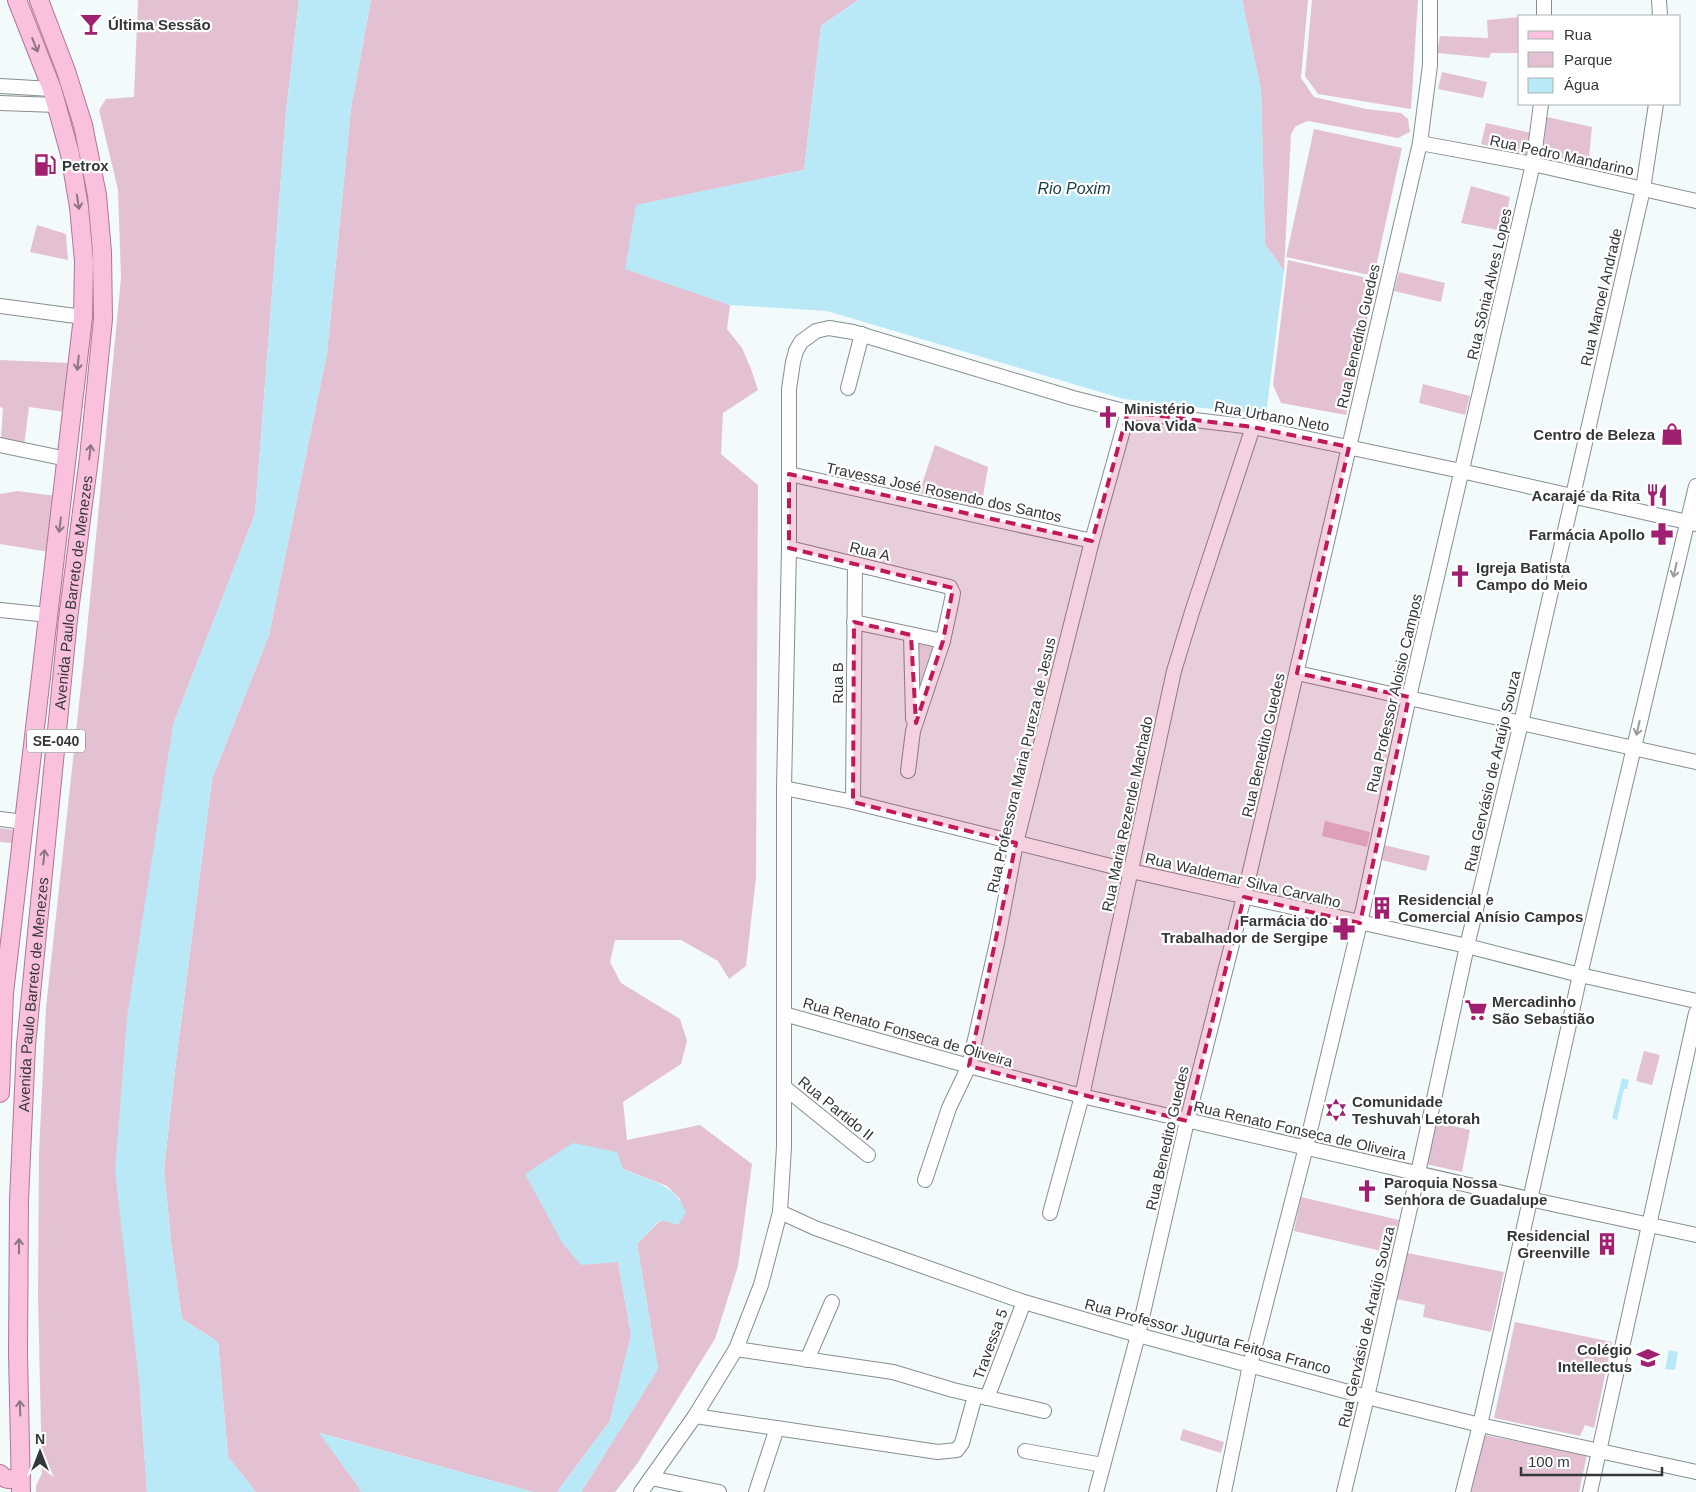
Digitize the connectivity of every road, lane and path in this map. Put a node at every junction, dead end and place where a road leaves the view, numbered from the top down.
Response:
1 (17, 0) edge
2 (39, 0) edge
3 (1430, 0) edge
4 (1544, 0) edge
5 (1659, 0) edge
6 (1544, 15) edge
7 (1660, 15) edge
8 (6, 86) edge
9 (52, 88) junction
10 (7, 103) edge
11 (57, 105) junction
12 (1541, 105) edge
13 (1656, 105) edge
14 (1420, 143) junction
15 (1533, 164) junction
16 (1643, 189) junction
17 (1696, 201) edge
18 (0, 306) edge
19 (83, 317) junction
20 (862, 334) junction
21 (848, 388) dead end
22 (1128, 412) junction
23 (1253, 427) junction
24 (0, 445) edge
25 (1349, 446) junction
26 (67, 459) junction
27 (1461, 471) junction
28 (789, 474) junction
29 (1696, 486) edge
30 (1572, 497) junction
31 (1691, 524) edge
32 (1092, 541) junction
33 (789, 548) junction
34 (855, 564) junction
35 (0, 610) edge
36 (49, 615) junction
37 (854, 622) junction
38 (910, 635) junction
39 (943, 641) junction
40 (1297, 673) junction
41 (1409, 697) junction
42 (1521, 724) junction
43 (913, 731) junction
44 (1633, 749) junction
45 (1696, 762) edge
46 (908, 771) dead end
47 (784, 788) junction
48 (853, 802) junction
49 (0, 819) edge
50 (24, 822) junction
51 (1016, 843) junction
52 (1131, 871) junction
53 (1244, 897) junction
54 (1360, 922) junction
55 (1467, 946) junction
56 (1580, 975) junction
57 (30, 993) junction
58 (1696, 1000) edge
59 (1696, 1013) edge
60 (784, 1014) junction
61 (4, 1015) edge
62 (969, 1066) junction
63 (784, 1087) junction
64 (0, 1093) edge
65 (1082, 1096) junction
66 (1187, 1121) junction
67 (1306, 1147) junction
68 (868, 1155) dead end
69 (1418, 1173) junction
70 (925, 1180) dead end
71 (1529, 1199) junction
72 (19, 1200) junction
73 (780, 1212) junction
74 (1050, 1213) dead end
75 (1648, 1223) junction
76 (1696, 1235) edge
77 (832, 1302) dead end
78 (1024, 1302) junction
79 (1138, 1335) junction
80 (736, 1349) junction
81 (807, 1360) junction
82 (1250, 1365) junction
83 (981, 1397) junction
84 (1367, 1397) junction
85 (1044, 1411) dead end
86 (695, 1416) junction
87 (1480, 1424) junction
88 (777, 1428) junction
89 (1025, 1451) dead end
90 (1600, 1452) junction
91 (1103, 1465) junction
92 (1696, 1472) edge
93 (0, 1474) edge
94 (652, 1478) junction
95 (21, 1484) edge
96 (0, 1486) edge
97 (0, 1492) edge
98 (642, 1492) edge
99 (717, 1492) edge
100 (756, 1492) edge
101 (1096, 1492) edge
102 (1224, 1492) edge
103 (1344, 1492) edge
104 (1463, 1492) edge
105 (1590, 1492) edge

1 -> 9 main road, Avenida Paulo Barreto de Menezes / SE-040
57 -> 2 main road, Avenida Paulo Barreto de Menezes / SE-040
3 - 14 street, Rua Benedito Guedes
4 - 6 street
5 - 7 street
8 - 9 street
8 - 10 street
9 - 11 main road, Avenida Paulo Barreto de Menezes / SE-040
10 - 11 street
11 -> 19 main road, Avenida Paulo Barreto de Menezes / SE-040
12 - 15 street, Rua Sônia Alves Lopes
13 - 16 street, Rua Manoel Andrade
14 - 15 street, Rua Pedro Mandarino
14 - 25 street, Rua Benedito Guedes
15 - 16 street, Rua Pedro Mandarino
15 - 27 street, Rua Sônia Alves Lopes
16 - 17 street, Rua Pedro Mandarino
16 - 30 street, Rua Manoel Andrade
18 - 19 street
19 -> 26 main road, Avenida Paulo Barreto de Menezes / SE-040
20 - 21 street
20 - 22 street, Rua Urbano Neto
20 - 28 street, Rua Urbano Neto
22 - 23 street, Rua Urbano Neto
22 - 32 street, Rua Professora Maria Pureza de Jesus
23 - 25 street, Rua Urbano Neto
23 - 52 street, Rua Maria Rezende Machado
24 - 26 street
25 - 27 street, Rua Urbano Neto
25 - 40 street, Rua Benedito Guedes
26 -> 36 main road, Avenida Paulo Barreto de Menezes / SE-040
27 - 30 street, Rua Urbano Neto
27 - 41 street, Rua Professor Aloisio Campos
28 - 32 street, Travessa José Rosendo dos Santos
28 - 33 street
29 - 31 street
30 - 31 street, Rua Urbano Neto
30 - 42 street, Rua Gervásio de Araújo Souza
31 -> 44 street
32 - 51 street, Rua Professora Maria Pureza de Jesus
33 - 34 street, Rua A
33 - 47 street
34 - 37 street, Rua B
34 - 39 street, Rua A
35 - 36 street
36 - 50 main road, Avenida Paulo Barreto de Menezes / SE-040
37 - 38 street
37 - 48 street, Rua B
38 - 39 street
38 - 43 street
39 - 43 street
40 - 41 street
40 - 53 street, Rua Benedito Guedes
41 - 42 street
41 - 54 street, Rua Professor Aloisio Campos
42 - 44 street
42 - 55 street, Rua Gervásio de Araújo Souza
43 - 46 street
44 - 45 street
44 - 56 street
47 - 48 street, Rua Waldemar Silva Carvalho
47 - 60 street
48 - 51 street, Rua Waldemar Silva Carvalho
49 - 50 street
50 - 61 main road, Avenida Paulo Barreto de Menezes / SE-040
51 - 52 street, Rua Waldemar Silva Carvalho
51 - 62 street, Rua Professora Maria Pureza de Jesus
52 - 53 street, Rua Waldemar Silva Carvalho
52 - 65 street, Rua Maria Rezende Machado
53 - 54 street, Rua Waldemar Silva Carvalho
53 - 66 street, Rua Benedito Guedes
54 - 55 street, Rua Waldemar Silva Carvalho
54 - 67 street, Rua Professor Aloisio Campos
55 - 56 street, Rua Waldemar Silva Carvalho
55 - 69 street, Rua Gervásio de Araújo Souza
56 - 58 street, Rua Waldemar Silva Carvalho
56 - 71 street
57 - 61 main road
57 - 72 main road, Avenida Paulo Barreto de Menezes / SE-040
59 - 75 street
60 - 62 street, Rua Renato Fonseca de Oliveira
60 - 63 street
61 - 64 main road, Avenida Paulo Barreto de Menezes / SE-040
61 - 72 main road
62 - 65 street, Rua Renato Fonseca de Oliveira
62 - 70 street, Rua Professora Maria Pureza de Jesus
63 - 68 street, Rua Partido II
63 - 73 street
65 - 66 street, Rua Renato Fonseca de Oliveira
65 - 74 street, Rua Maria Rezende Machado
66 - 67 street, Rua Renato Fonseca de Oliveira
66 - 79 street, Rua Benedito Guedes
67 - 69 street, Rua Renato Fonseca de Oliveira
67 - 82 street, Rua Professor Aloisio Campos
69 - 71 street, Rua Renato Fonseca de Oliveira
69 - 84 street, Rua Gervásio de Araújo Souza
71 - 75 street, Rua Renato Fonseca de Oliveira
71 - 87 street
95 -> 72 main road, Avenida Paulo Barreto de Menezes / SE-040
73 - 78 street, Rua Professor Jugurta Feitosa Franco
73 - 80 street
75 - 76 street, Rua Renato Fonseca de Oliveira
75 - 90 street
77 - 81 street
78 - 79 street, Rua Professor Jugurta Feitosa Franco
78 - 83 street, Travessa 5
79 - 82 street, Rua Professor Jugurta Feitosa Franco
79 - 91 street, Rua Benedito Guedes
80 - 81 street
80 - 86 street
81 - 83 street
82 - 84 street, Rua Professor Jugurta Feitosa Franco
82 - 102 street, Rua Professor Aloisio Campos
83 - 85 street
83 - 88 street, Travessa 5
84 - 87 street, Rua Professor Jugurta Feitosa Franco
84 - 103 street, Rua Gervásio de Araújo Souza
86 - 88 street
86 - 94 street
87 - 90 street, Rua Professor Jugurta Feitosa Franco
87 - 104 street
88 - 100 street
89 - 91 street
90 - 92 street, Rua Professor Jugurta Feitosa Franco
90 - 105 street
91 - 101 street, Rua Benedito Guedes
93 - 95 main road
94 - 98 street
94 - 99 street
96 - 97 main road

